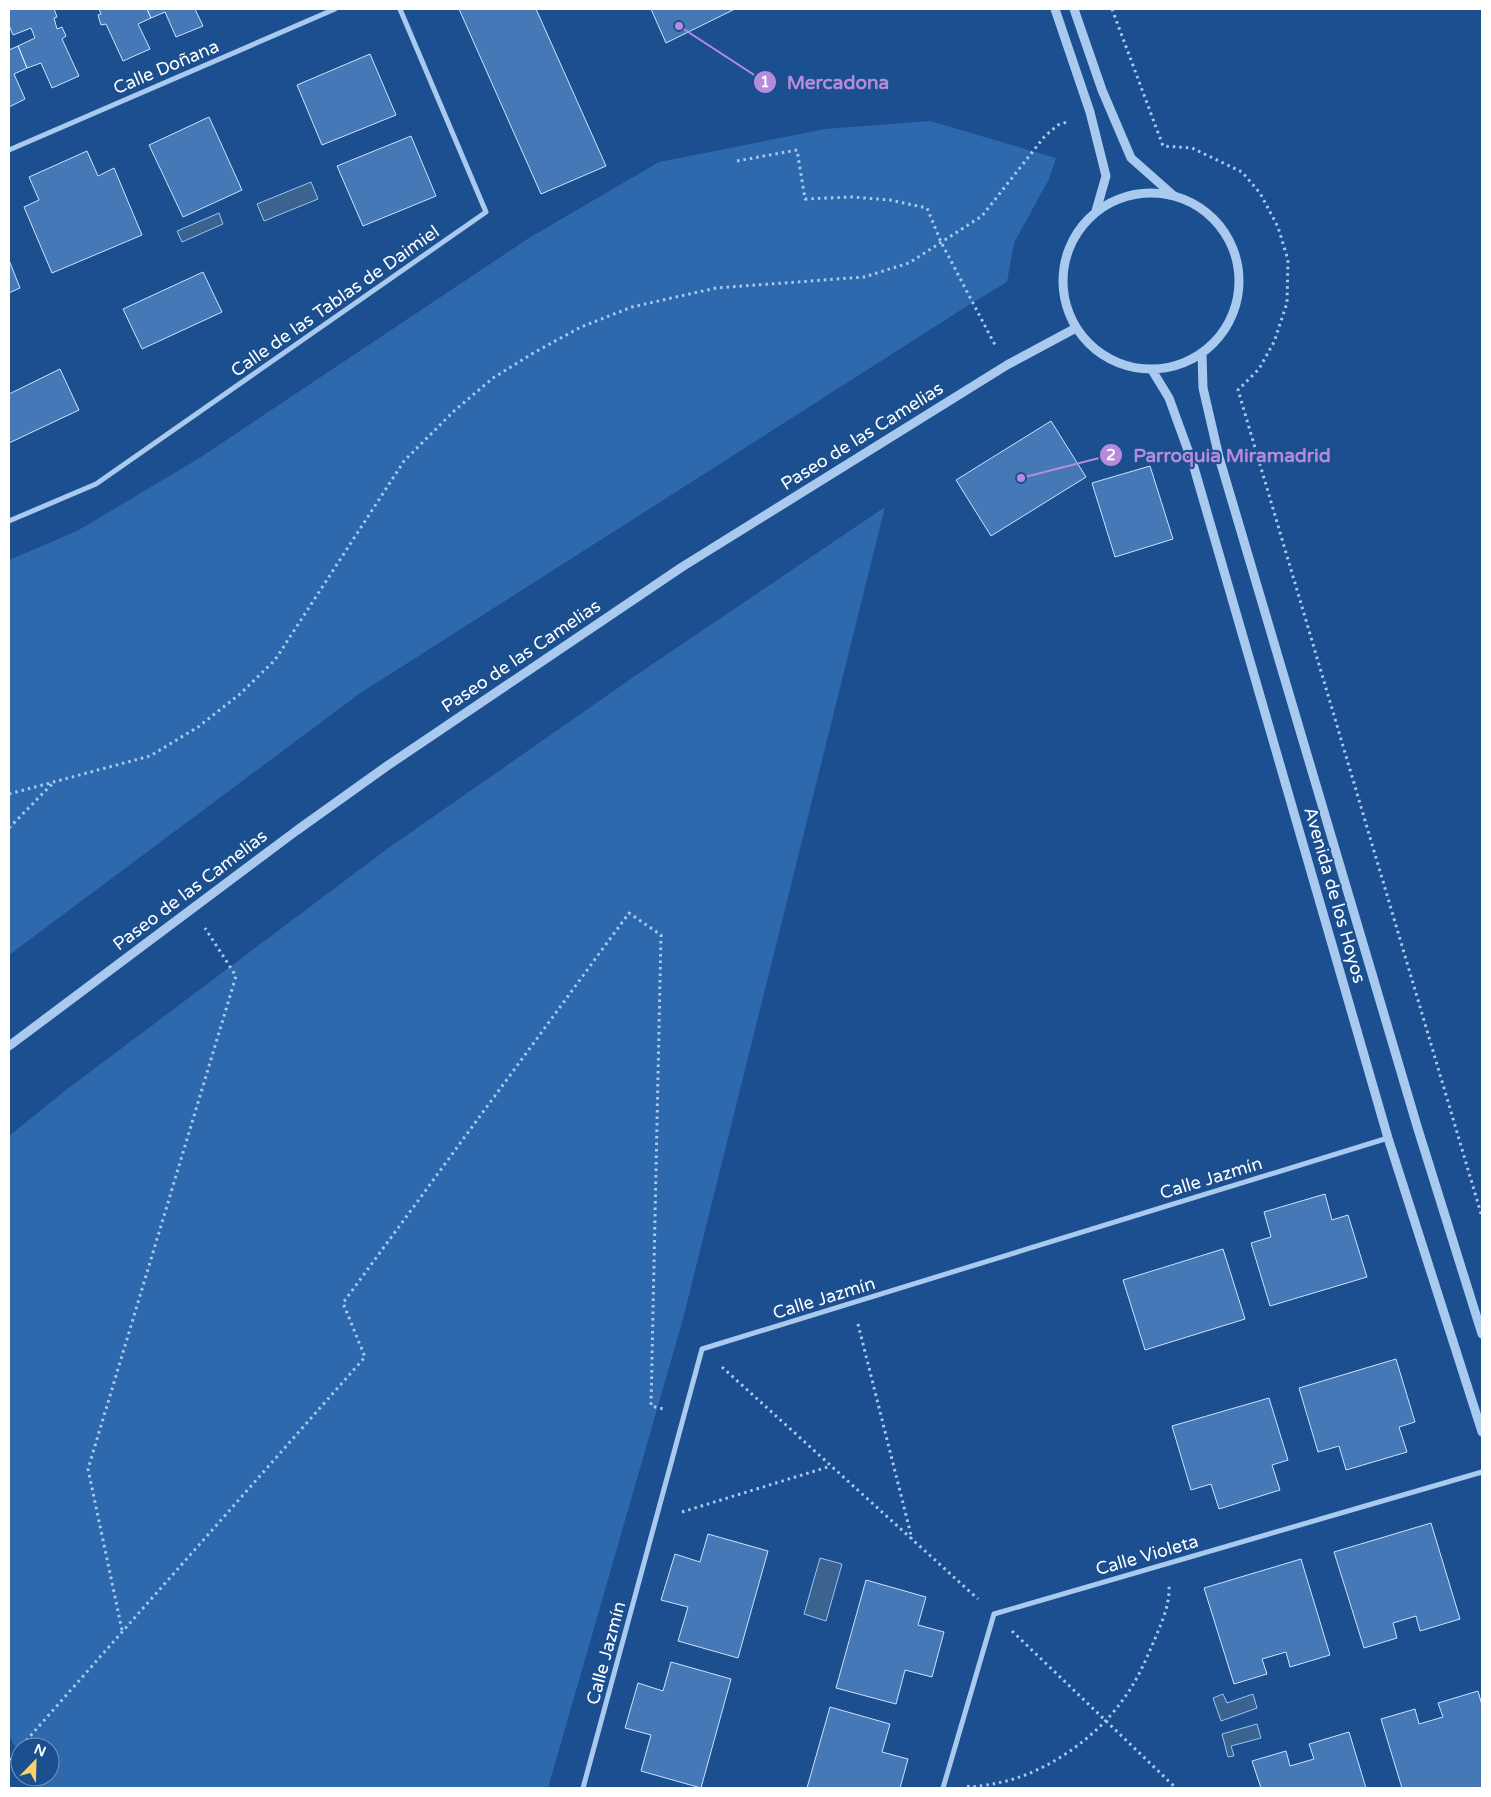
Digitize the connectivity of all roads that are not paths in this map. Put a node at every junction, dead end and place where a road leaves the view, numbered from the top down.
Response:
1 (335, 9) edge
2 (400, 9) edge
3 (1055, 9) edge
4 (1074, 9) edge
5 (9, 150) edge
6 (1174, 196) junction
7 (1096, 211) junction
8 (1076, 328) junction
9 (1202, 353) junction
10 (1152, 370) junction
11 (9, 521) edge
12 (9, 1046) edge
13 (1388, 1138) junction
14 (1482, 1334) edge
15 (1482, 1432) edge
16 (1482, 1472) edge
17 (583, 1788) edge
18 (943, 1788) edge

1 - 5 street, Calle Doñana
2 - 11 street, Calle de las Tablas de Daimiel
3 - 7 street
4 - 6 street
6 - 7 street
6 - 9 street
7 - 8 street
8 - 10 street
8 - 12 street, Paseo de las Camelias
9 - 10 street
9 - 14 street, Avenida de los Hoyos
10 - 13 street, Avenida de los Hoyos
13 - 15 street, Avenida de los Hoyos
13 - 17 street, Calle Jazmín
16 - 18 street, Calle Violeta

